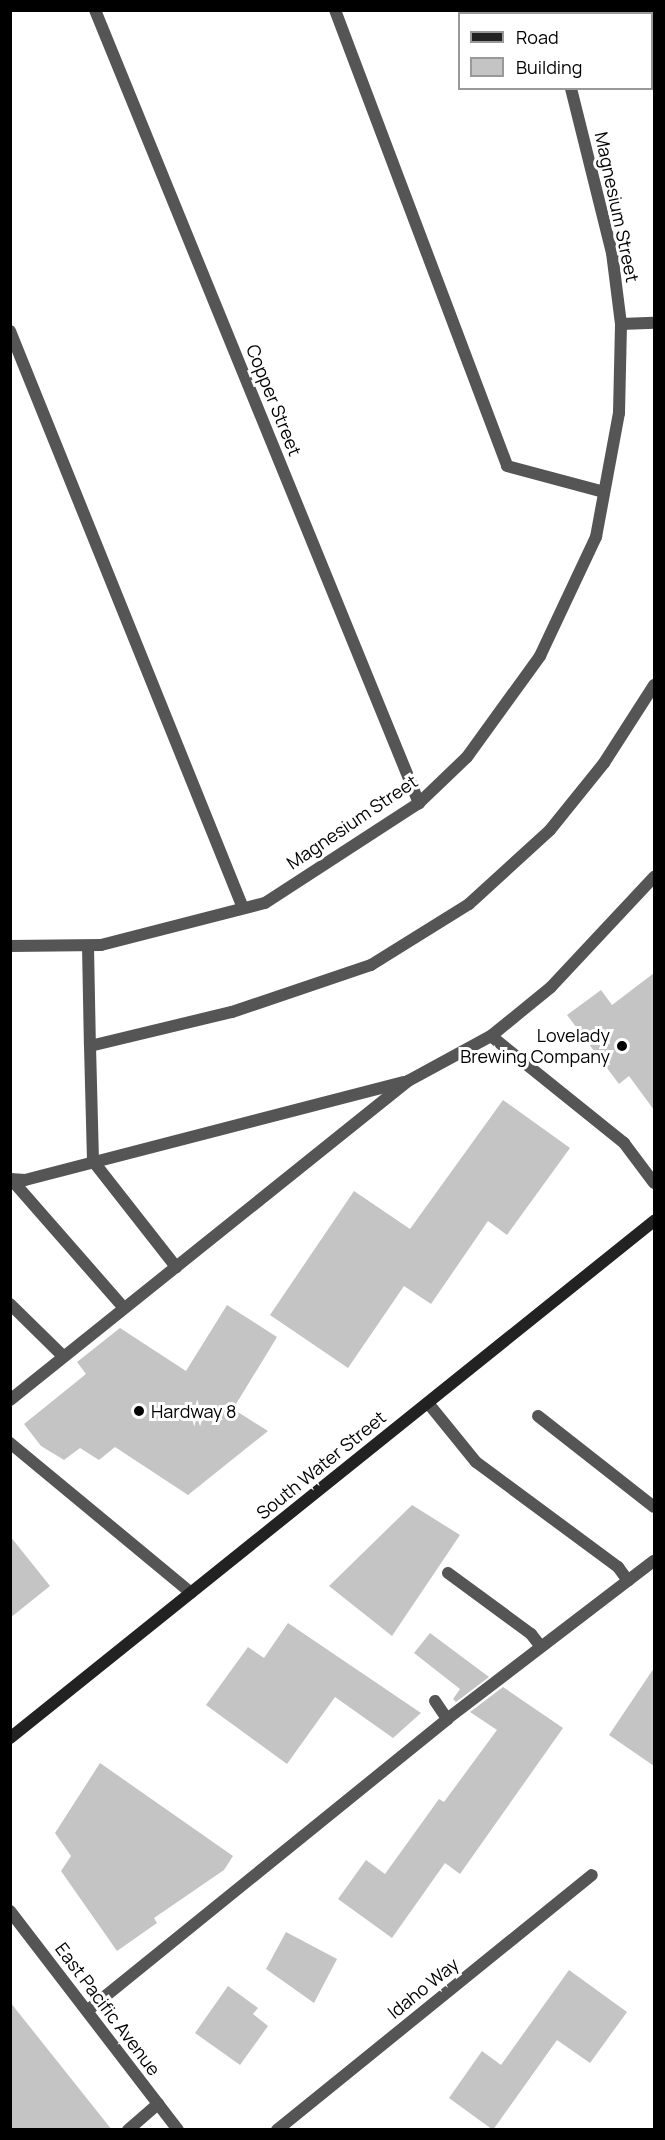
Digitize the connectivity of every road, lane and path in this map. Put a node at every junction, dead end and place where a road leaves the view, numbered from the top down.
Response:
1 (95, 10) edge
2 (335, 10) edge
3 (572, 90) edge
4 (654, 323) edge
5 (621, 324) junction
6 (10, 331) edge
7 (604, 492) junction
8 (654, 685) edge
9 (419, 803) junction
10 (654, 877) edge
11 (243, 908) junction
12 (10, 946) edge
13 (88, 946) junction
14 (490, 1036) junction
15 (90, 1046) junction
16 (408, 1081) junction
17 (93, 1161) junction
18 (11, 1179) edge
19 (654, 1183) edge
20 (654, 1221) edge
21 (176, 1267) junction
22 (10, 1304) edge
23 (124, 1308) junction
24 (63, 1356) junction
25 (10, 1400) edge
26 (428, 1402) junction
27 (538, 1416) dead end
28 (10, 1443) edge
29 (654, 1508) edge
30 (654, 1561) edge
31 (448, 1574) dead end
32 (628, 1581) junction
33 (191, 1593) junction
34 (541, 1647) junction
35 (435, 1701) dead end
36 (447, 1719) junction
37 (10, 1738) edge
38 (592, 1875) dead end
39 (10, 1911) edge
40 (87, 2011) junction
41 (158, 2104) junction
42 (128, 2130) edge
43 (178, 2130) edge
44 (277, 2130) edge

1 - 9 street, Copper Street
2 - 7 street
3 - 5 street, Magnesium Street
4 - 5 street
5 - 7 street, Magnesium Street
6 - 11 street
7 - 9 street, Magnesium Street
8 - 15 street
9 - 11 street, Magnesium Street
10 - 14 street
11 - 13 street, Magnesium Street
12 - 13 street, Magnesium Street
13 - 15 street
14 - 16 street
14 - 19 street
15 - 17 street
16 - 17 street
16 - 21 street
17 - 18 street
17 - 21 street
18 - 23 street
20 - 26 main road, South Water Street
21 - 23 street
22 - 24 street
23 - 24 street
24 - 25 street
26 - 32 street
26 - 33 main road, South Water Street
27 - 29 street
28 - 33 street
30 - 32 street
31 - 34 street
32 - 34 street
33 - 37 main road, South Water Street
34 - 36 street
35 - 36 street
36 - 40 street
38 - 44 street, Idaho Way
39 - 40 street, East Pacific Avenue
40 - 41 street, East Pacific Avenue
41 - 42 street
41 - 43 street, East Pacific Avenue

